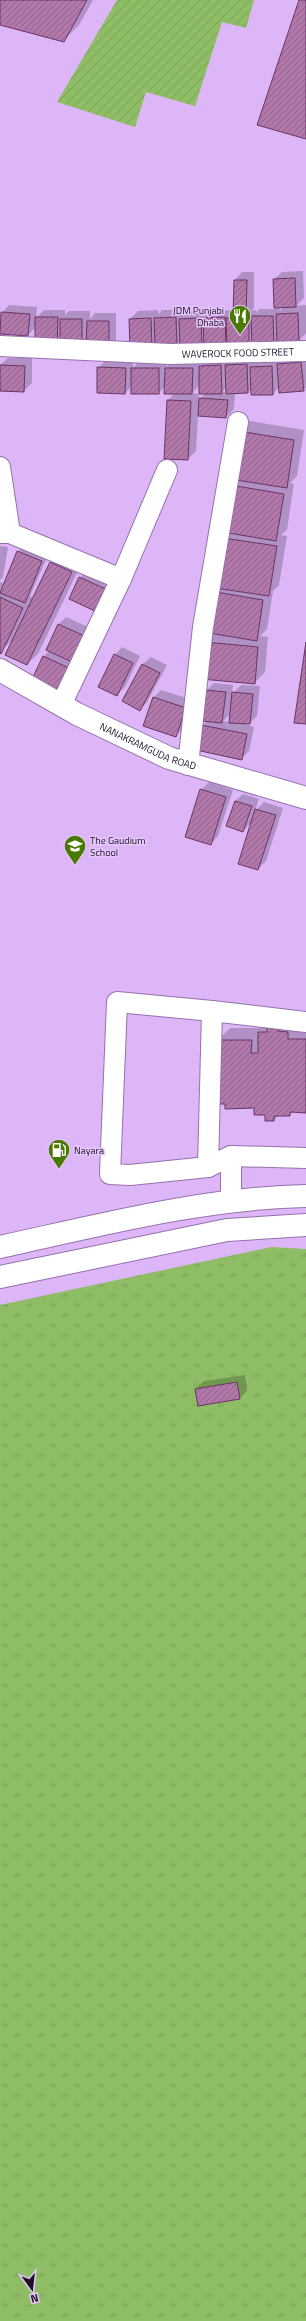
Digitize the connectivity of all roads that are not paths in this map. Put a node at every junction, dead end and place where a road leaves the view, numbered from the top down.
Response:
1 (0, 346) edge
2 (306, 351) edge
3 (238, 422) dead end
4 (0, 468) edge
5 (167, 470) dead end
6 (5, 533) edge
7 (121, 579) junction
8 (0, 670) edge
9 (62, 703) junction
10 (188, 765) junction
11 (306, 798) edge
12 (212, 1011) junction
13 (306, 1022) edge
14 (231, 1156) junction
15 (306, 1158) edge
16 (208, 1167) junction
17 (306, 1196) edge
18 (231, 1201) junction
19 (306, 1225) edge
20 (0, 1247) edge
21 (0, 1277) edge

1 - 2 street, WAVEROCK FOOD STREET
3 - 10 street
4 - 6 street
5 - 7 street
6 - 7 street
7 - 9 street
8 - 9 main road, NANAKRAMGUDA ROAD
9 - 10 main road, NANAKRAMGUDA ROAD
10 - 11 main road, NANAKRAMGUDA ROAD
12 - 13 street
12 - 16 street
12 - 16 street
14 - 15 street
14 - 16 street
14 - 18 street
17 - 18 main road
18 - 20 main road
19 - 21 main road

